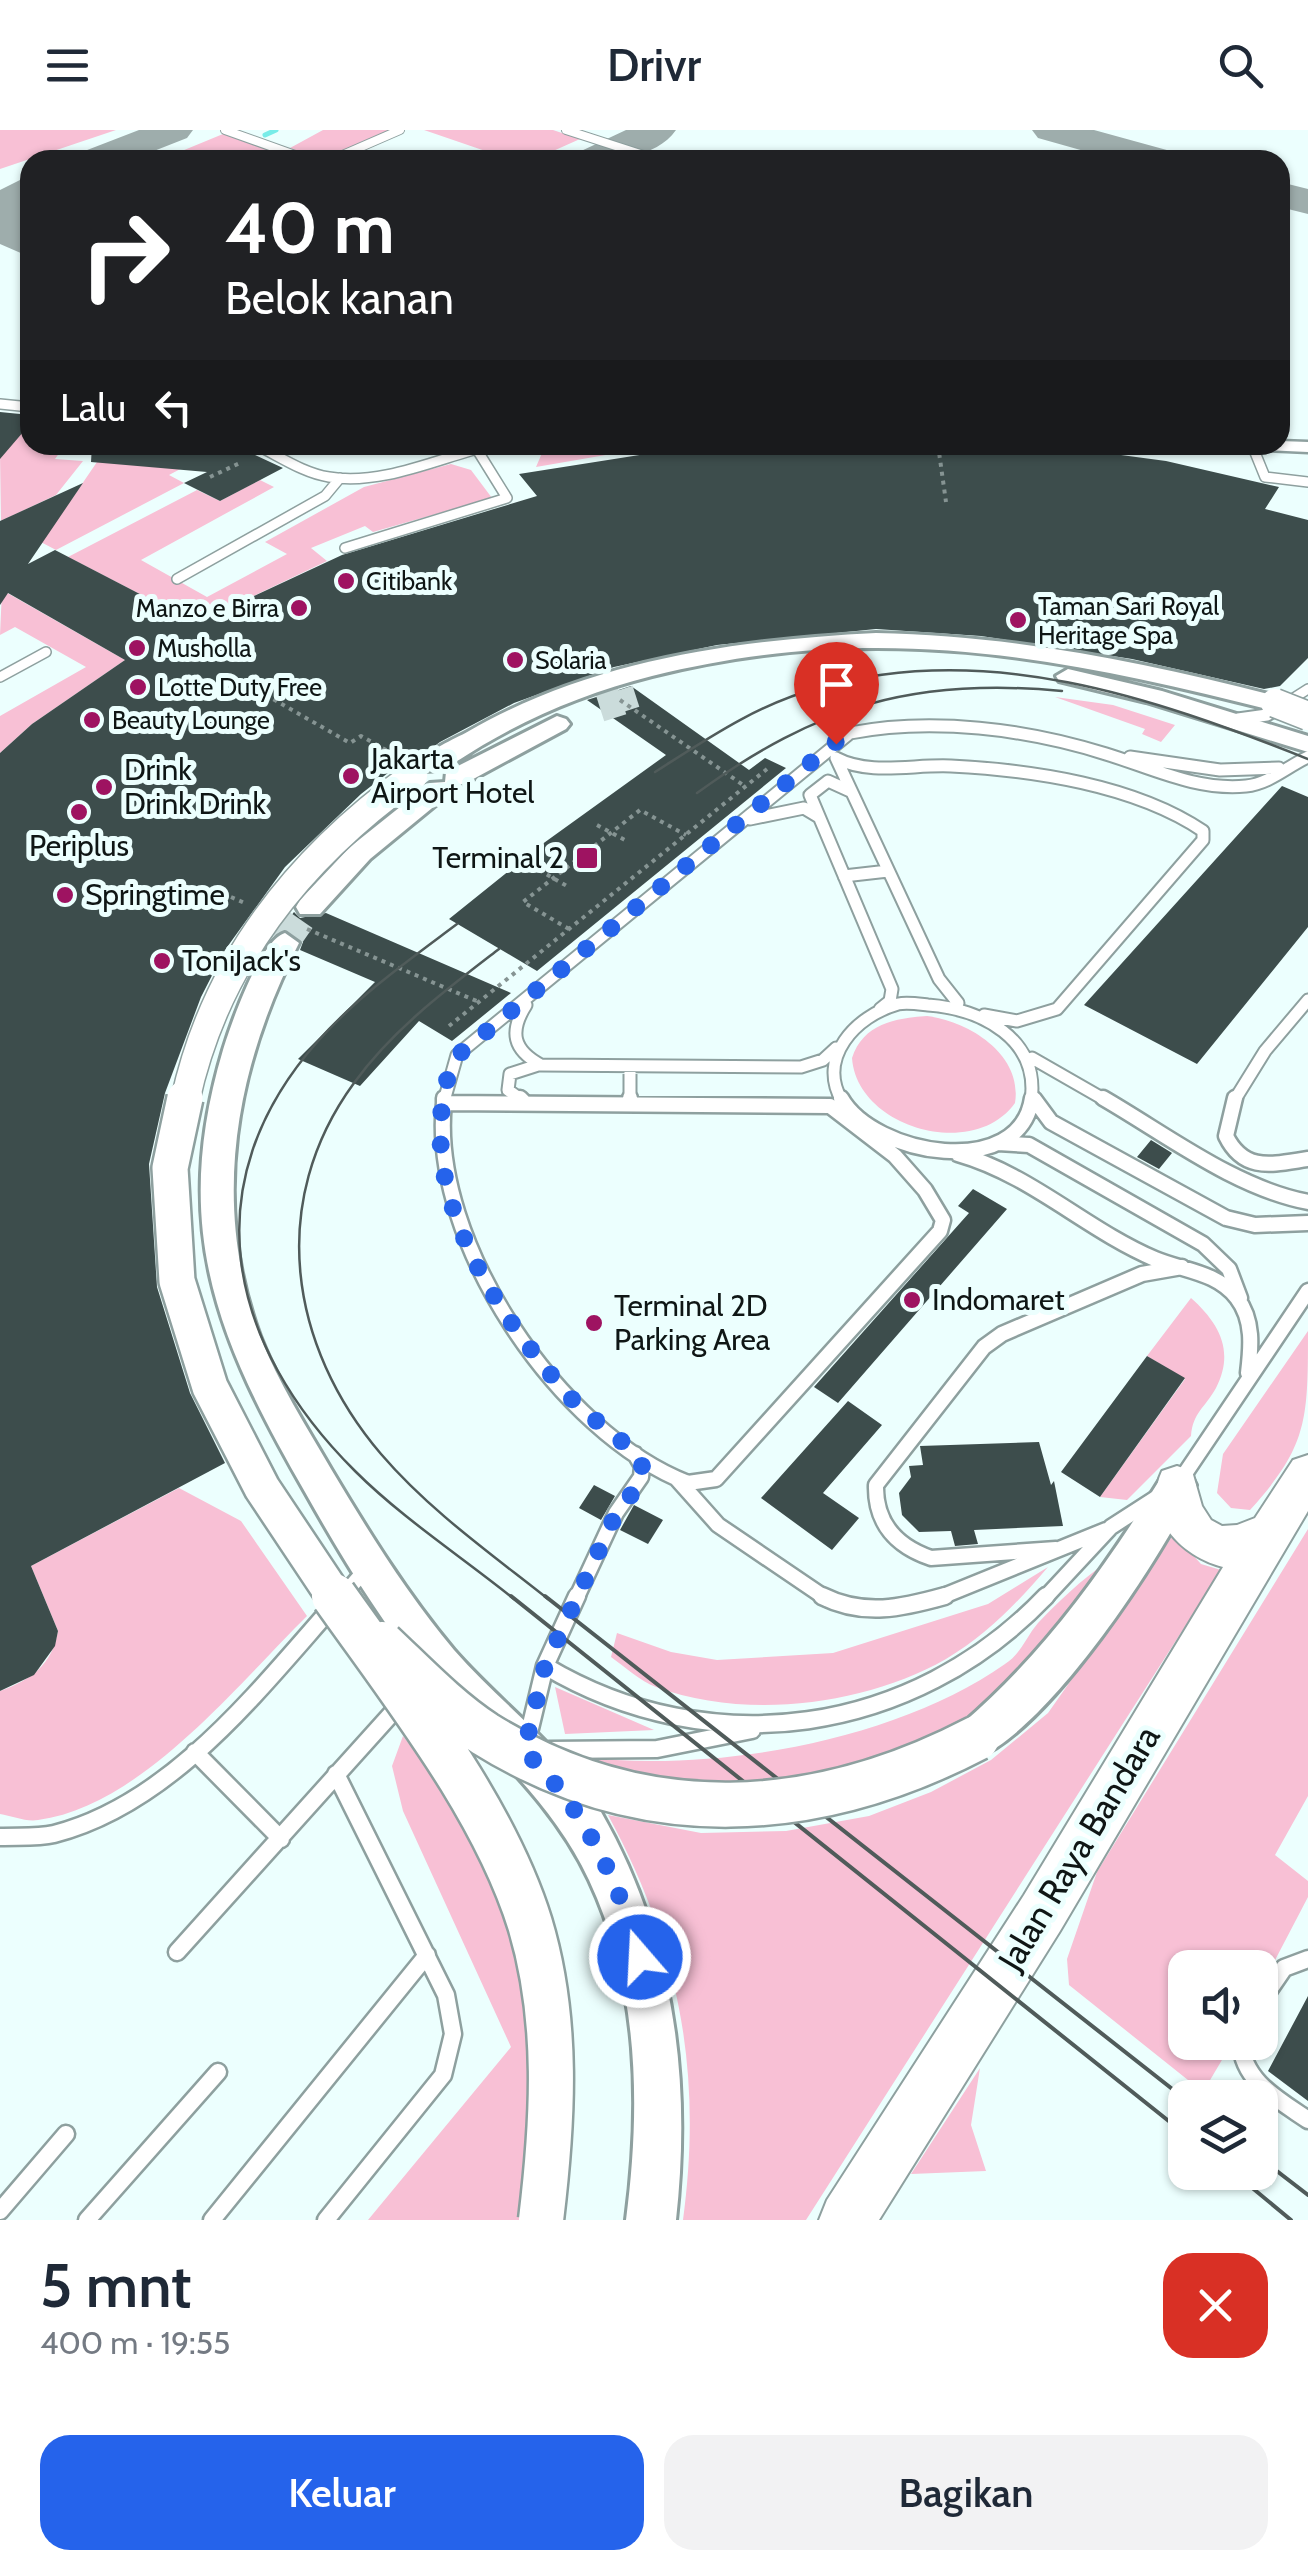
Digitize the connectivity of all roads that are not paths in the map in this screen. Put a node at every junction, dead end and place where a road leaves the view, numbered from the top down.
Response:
1 (225, 130) edge
2 (400, 130) edge
3 (566, 130) edge
4 (282, 150) edge
5 (354, 150) edge
6 (628, 150) edge
7 (278, 455) edge
8 (448, 455) edge
9 (480, 455) edge
10 (1256, 455) edge
11 (340, 478) junction
12 (1308, 482) edge
13 (344, 548) dead end
14 (177, 580) dead end
15 (46, 652) dead end
16 (0, 677) edge
17 (643, 694) tunnel mouth
18 (1300, 700) edge
19 (606, 701) tunnel mouth
20 (1226, 717) junction
21 (838, 740) junction
22 (1308, 744) edge
23 (1308, 757) edge
24 (836, 758) junction
25 (427, 773) junction
26 (852, 793) junction
27 (820, 817) junction
28 (738, 824) junction
29 (888, 871) junction
30 (844, 876) junction
31 (534, 995) junction
32 (1308, 1000) edge
33 (964, 1007) junction
34 (875, 1012) junction
35 (984, 1015) junction
36 (838, 1046) junction
37 (1027, 1053) junction
38 (541, 1065) junction
39 (630, 1066) junction
40 (1034, 1098) junction
41 (442, 1103) junction
42 (630, 1103) junction
43 (532, 1104) junction
44 (864, 1126) junction
45 (990, 1144) junction
46 (940, 1152) junction
47 (1308, 1159) edge
48 (1308, 1202) edge
49 (1308, 1223) edge
50 (1182, 1267) junction
51 (1308, 1291) edge
52 (1245, 1312) junction
53 (1248, 1377) junction
54 (627, 1444) junction
55 (1308, 1474) edge
56 (675, 1478) junction
57 (1177, 1485) junction
58 (1290, 1521) edge
59 (1108, 1529) junction
60 (1056, 1549) junction
61 (370, 1565) junction
62 (344, 1610) junction
63 (440, 1662) junction
64 (545, 1666) junction
65 (802, 1720) junction
66 (524, 1751) junction
67 (194, 1752) junction
68 (336, 1774) junction
69 (0, 1837) edge
70 (281, 1839) junction
71 (177, 1952) dead end
72 (428, 1955) junction
73 (1308, 1958) edge
74 (1278, 1971) edge
75 (1245, 2060) edge
76 (218, 2072) dead end
77 (1308, 2120) edge
78 (66, 2134) dead end
79 (0, 2211) edge
80 (87, 2220) edge
81 (212, 2220) edge
82 (326, 2220) edge
83 (541, 2220) edge
84 (651, 2220) edge
85 (847, 2220) edge

1 - 4 lane
2 - 5 lane
3 - 6 lane
7 - 11 lane
8 - 11 lane
9 - 13 lane
10 - 12 lane
11 - 14 lane
15 - 16 lane
17 - 20 street
18 - 20 lane
18 - 25 street
19 - 25 street
20 - 22 street
21 - 23 lane
21 - 24 lane
21 - 28 lane
24 - 26 lane
24 - 35 lane
25 - 61 street
25 - 62 street, bridge
26 - 27 lane
26 - 29 lane
27 - 28 lane
27 - 30 lane
28 - 31 lane
29 - 30 lane
29 - 33 lane
30 - 34 lane
31 - 38 lane
31 - 41 lane
32 - 47 lane
33 - 34 lane
33 - 35 lane
34 - 36 lane
35 - 37 lane
36 - 39 lane
36 - 44 lane
37 - 40 lane
37 - 48 lane
38 - 39 lane
38 - 43 lane
39 - 42 lane
40 - 45 lane
40 - 49 lane
41 - 43 lane
41 - 54 lane
42 - 43 lane
42 - 44 lane
44 - 46 lane
44 - 56 lane
45 - 46 lane
45 - 52 lane
46 - 50 lane
50 - 52 lane
50 - 60 lane
51 - 53 lane
52 - 53 lane
53 - 57 lane
54 - 56 lane
54 - 64 lane
55 - 58 main road, Jalan Raya Bandara
56 - 60 lane
57 - 58 main road
57 - 59 lane
57 - 62 street, bridge
58 - 85 main road, Jalan Raya Bandara
59 - 60 lane
59 - 65 lane
61 - 63 street
61 - 67 lane
62 - 83 street, bridge
63 - 66 street
63 - 68 lane
64 - 65 lane
64 - 66 lane
65 - 66 lane
66 - 84 street
67 - 69 lane
67 - 70 lane
68 - 70 lane
68 - 72 lane
70 - 71 lane
72 - 81 lane
72 - 82 lane
73 - 74 lane
75 - 77 lane
76 - 80 lane
78 - 79 lane

